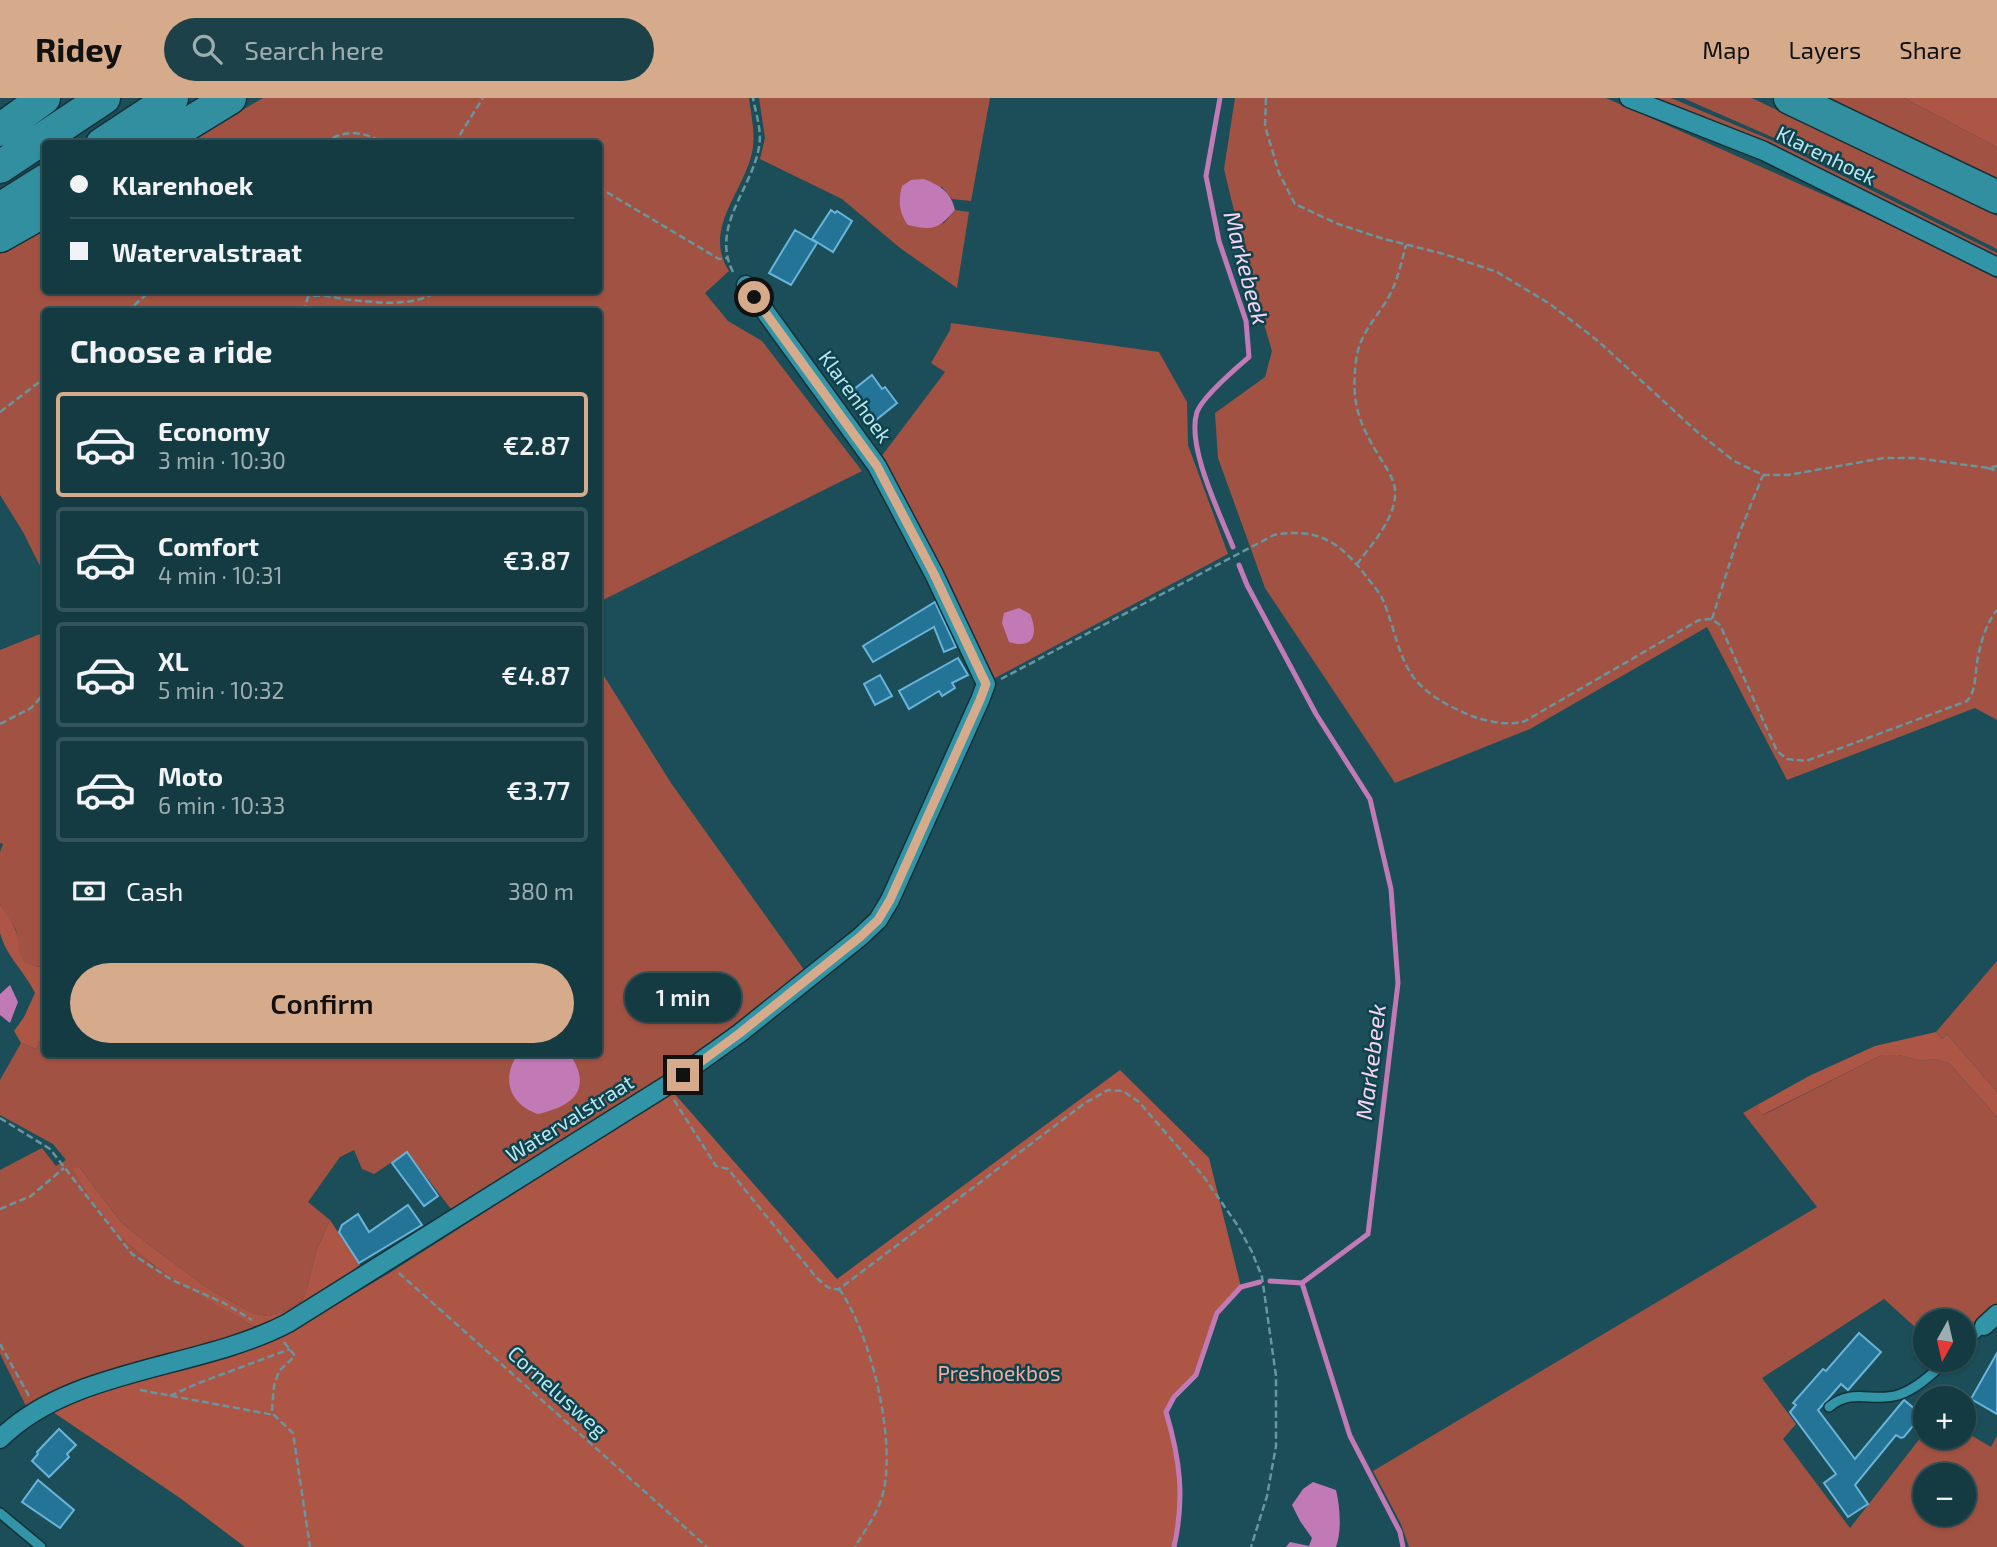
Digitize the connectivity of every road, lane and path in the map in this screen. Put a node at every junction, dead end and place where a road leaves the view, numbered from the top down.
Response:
1 (44, 98) edge
2 (104, 98) edge
3 (172, 98) edge
4 (230, 98) edge
5 (483, 98) edge
6 (753, 98) edge
7 (1266, 98) edge
8 (1629, 98) edge
9 (1790, 98) edge
10 (0, 130) edge
11 (108, 140) edge
12 (162, 140) edge
13 (329, 140) edge
14 (376, 140) edge
15 (457, 140) edge
16 (0, 167) edge
17 (42, 183) edge
18 (602, 189) edge
19 (1997, 197) edge
20 (0, 209) edge
21 (42, 212) edge
22 (0, 236) edge
23 (1406, 245) junction
24 (727, 258) junction
25 (731, 267) dead end
26 (1997, 267) edge
27 (746, 285) dead end
28 (147, 294) edge
29 (318, 294) edge
30 (318, 294) edge
31 (431, 294) edge
32 (132, 308) edge
33 (304, 308) edge
34 (42, 380) edge
35 (0, 412) edge
36 (1997, 466) edge
37 (1989, 468) junction
38 (1997, 471) edge
39 (1763, 475) junction
40 (1357, 564) junction
41 (1997, 610) edge
42 (1712, 620) junction
43 (986, 684) junction
44 (42, 696) edge
45 (0, 724) edge
46 (666, 1086) junction
47 (0, 1118) edge
48 (64, 1168) junction
49 (0, 1209) edge
50 (386, 1262) junction
51 (839, 1289) junction
52 (1990, 1320) edge
53 (269, 1332) junction
54 (1976, 1333) edge
55 (0, 1344) edge
56 (290, 1349) junction
57 (1933, 1372) edge
58 (116, 1380) junction
59 (170, 1396) junction
60 (1829, 1407) dead end
61 (40, 1409) junction
62 (274, 1416) junction
63 (0, 1439) edge
64 (0, 1513) edge
65 (41, 1547) edge
66 (310, 1547) edge
67 (708, 1547) edge
68 (855, 1547) edge
69 (1251, 1547) edge

1 - 10 highway
2 - 16 highway
3 - 11 highway
4 - 12 highway
5 - 15 path
6 - 24 path
7 - 23 path
8 - 26 street, Klarenhoek
9 - 19 highway
13 - 14 path
17 - 20 highway
18 - 24 path
21 - 22 highway
23 - 39 path
23 - 40 path
24 - 25 path
27 - 43 street, Klarenhoek
28 - 32 path
29 - 33 path
30 - 31 path
34 - 35 path
36 - 37 path
37 - 38 path
37 - 39 path
39 - 42 path
40 - 42 path
40 - 43 path
41 - 42 path
43 - 46 street, Watervalstraat
44 - 45 path
46 - 50 street, Watervalstraat
46 - 51 path
47 - 48 path
48 - 49 path
48 - 53 path
50 - 53 street, Watervalstraat
50 - 67 path, Cornelusweg
51 - 68 path
51 - 69 path
52 - 54 lane
53 - 56 path
53 - 58 street, Watervalstraat
55 - 61 path
56 - 59 path
56 - 62 path
57 - 60 lane
58 - 59 path
58 - 61 street, Watervalstraat
59 - 62 path
61 - 63 street, Watervalstraat
62 - 66 path
64 - 65 lane

